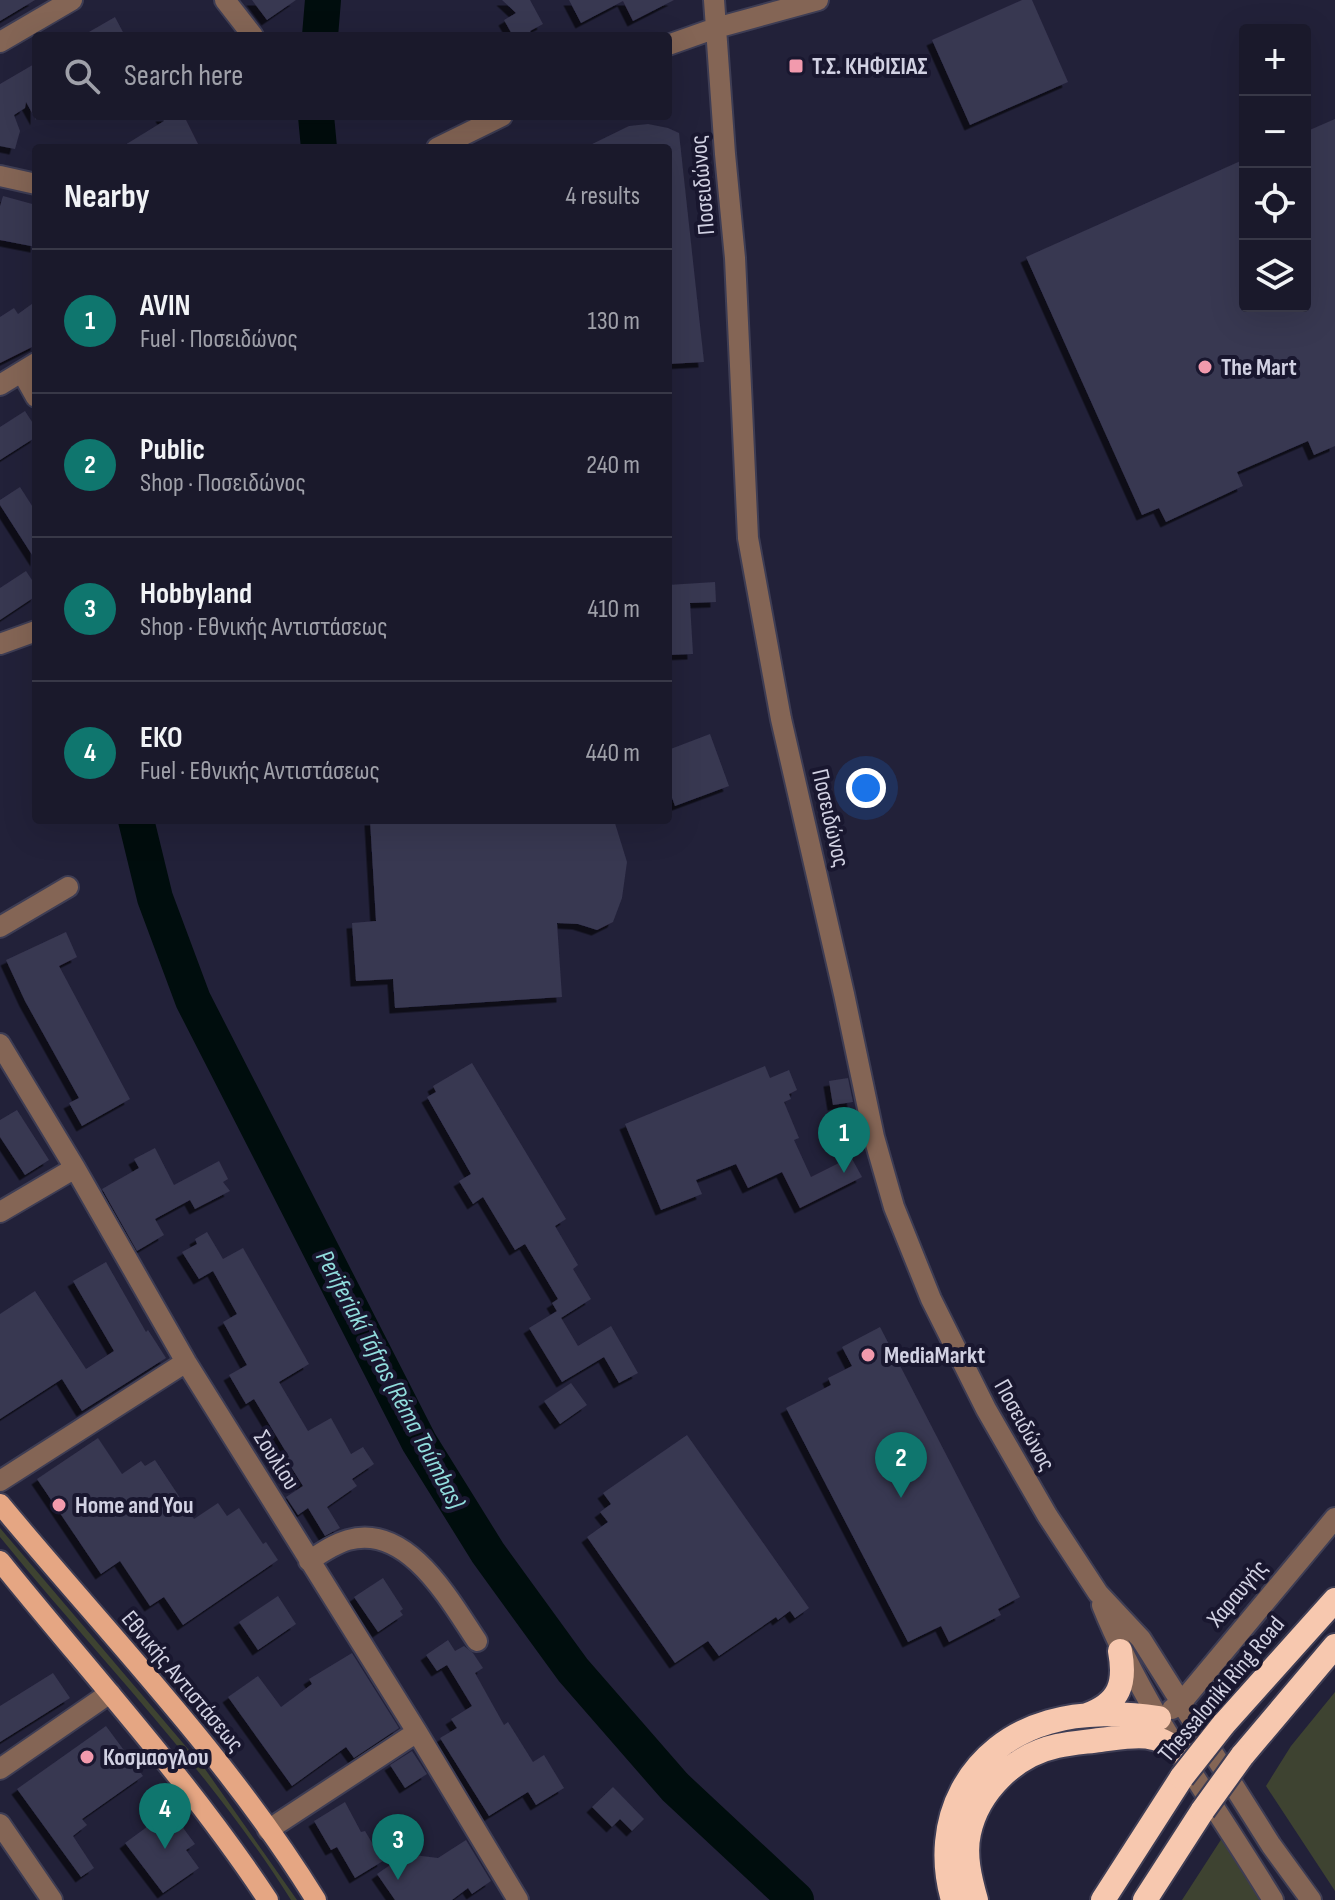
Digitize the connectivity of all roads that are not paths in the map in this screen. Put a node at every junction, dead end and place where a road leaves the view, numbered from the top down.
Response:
1 (72, 0) edge
2 (225, 0) edge
3 (714, 0) edge
4 (818, 0) edge
5 (716, 28) junction
6 (250, 32) edge
7 (0, 42) edge
8 (672, 44) edge
9 (494, 120) edge
10 (445, 144) edge
11 (0, 176) edge
12 (32, 183) edge
13 (29, 368) edge
14 (0, 385) edge
15 (32, 632) edge
16 (0, 644) edge
17 (68, 887) dead end
18 (0, 927) edge
19 (0, 1044) edge
20 (75, 1168) junction
21 (0, 1212) edge
22 (186, 1362) junction
23 (0, 1481) edge
24 (0, 1504) edge
25 (1335, 1518) edge
26 (0, 1561) edge
27 (309, 1561) junction
28 (1098, 1593) junction
29 (1335, 1600) edge
30 (477, 1641) dead end
31 (1335, 1646) edge
32 (1120, 1651) junction
33 (110, 1693) junction
34 (1181, 1703) junction
35 (1081, 1717) junction
36 (1159, 1718) junction
37 (417, 1732) junction
38 (1138, 1735) junction
39 (1181, 1752) junction
40 (0, 1769) edge
41 (0, 1824) edge
42 (268, 1830) junction
43 (52, 1900) edge
44 (268, 1900) edge
45 (316, 1900) edge
46 (518, 1900) edge
47 (953, 1900) edge
48 (976, 1900) edge
49 (1103, 1900) edge
50 (1145, 1900) edge
51 (1273, 1900) edge
52 (1311, 1900) edge

1 - 7 street
2 - 6 street
3 - 5 street, Ποσειδώνος
4 - 5 street
5 - 8 street
5 - 28 street, Ποσειδώνος
9 - 10 street
11 - 12 street
13 - 14 street
15 - 16 street
17 - 18 street
19 - 20 street, Σουλίου
20 - 21 street
20 - 22 street, Σουλίου
22 - 23 street
22 - 27 street, Σουλίου
24 - 42 main road, Εθνικής Αντιστάσεως
25 - 34 street, Χαραυγής
26 - 33 main road
27 - 30 street
27 - 37 street, Σουλίου
28 - 32 street, Ποσειδώνος
28 - 34 street, Ποσειδώνος
29 - 49 highway, Thessaloniki Ring Road, bridge
31 - 50 highway, bridge
32 - 35 highway
32 - 36 street, Ποσειδώνος
33 - 40 street
33 - 44 main road
34 - 36 street, Χαραυγής
34 - 52 street, Ποσειδώνος
35 - 36 highway
35 - 47 highway
36 - 38 highway
36 - 39 street, Ποσειδώνος
37 - 42 street
37 - 46 street, Σουλίου
38 - 39 highway
38 - 48 highway
39 - 51 street, Ποσειδώνος
41 - 43 street
42 - 45 main road, Εθνικής Αντιστάσεως

